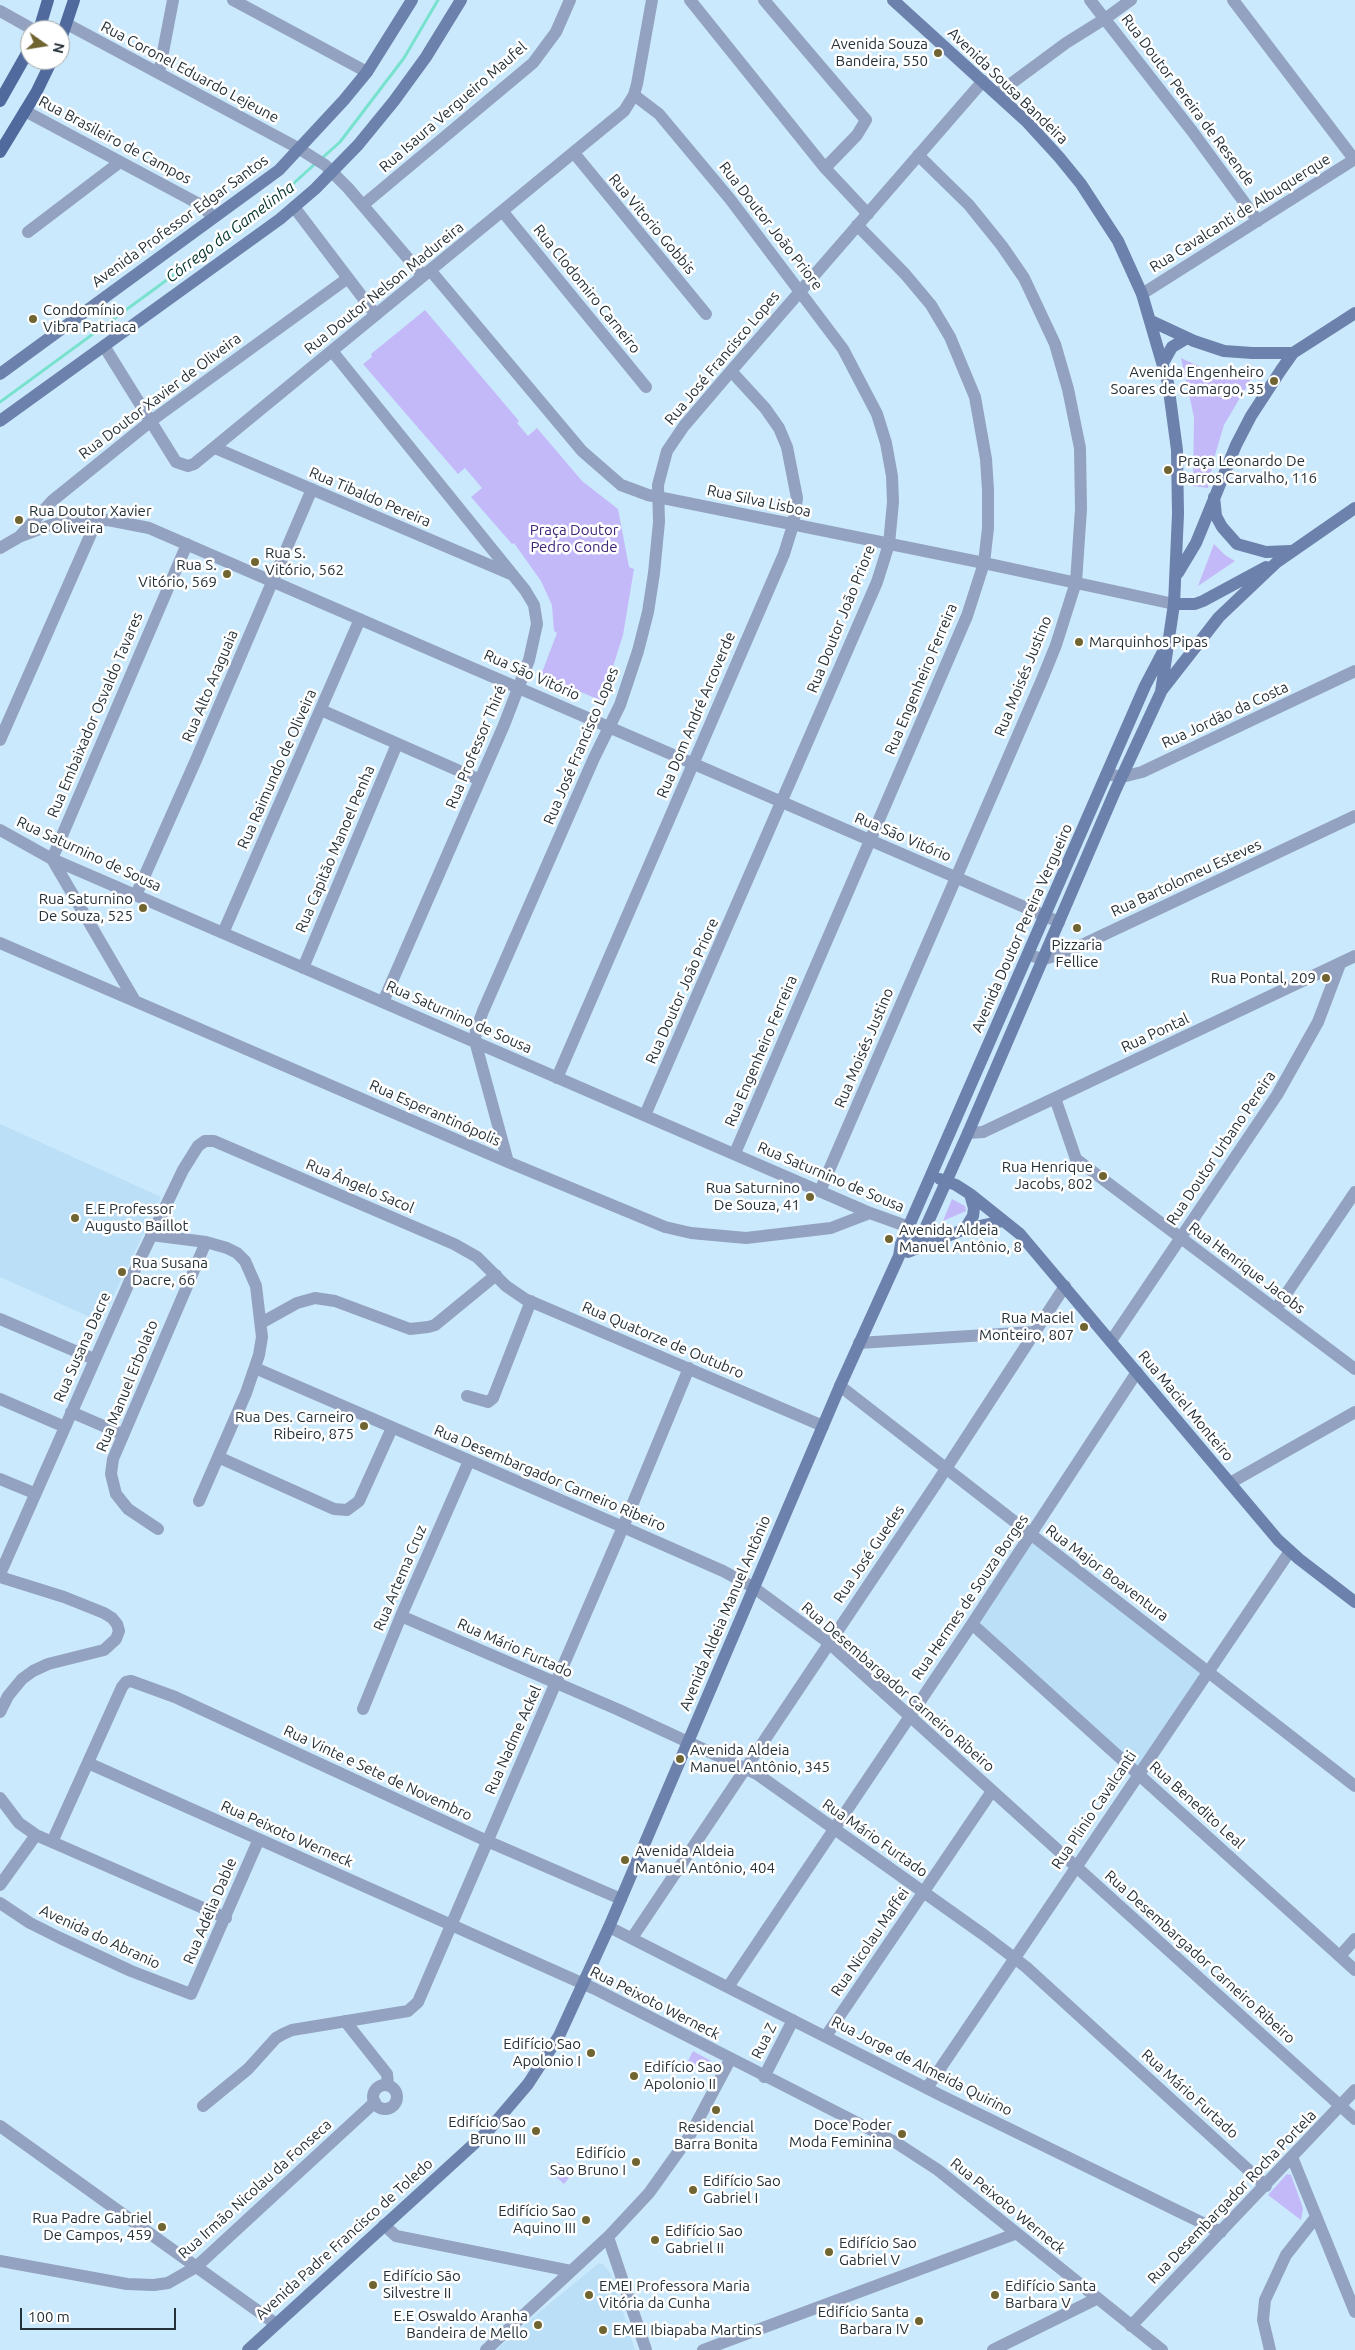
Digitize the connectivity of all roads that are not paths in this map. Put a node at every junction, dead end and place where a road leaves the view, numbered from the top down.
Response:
1 (48, 0) edge
2 (74, 0) edge
3 (173, 0) edge
4 (232, 0) edge
5 (412, 0) edge
6 (461, 0) edge
7 (570, 0) edge
8 (652, 0) edge
9 (690, 0) edge
10 (764, 0) edge
11 (893, 0) edge
12 (1090, 0) edge
13 (1131, 0) edge
14 (1233, 0) edge
15 (0, 11) edge
16 (1106, 18) junction
17 (42, 20) edge
18 (68, 20) edge
19 (20, 22) edge
20 (70, 26) edge
21 (20, 65) edge
22 (47, 70) edge
23 (367, 72) junction
24 (159, 73) junction
25 (983, 81) junction
26 (998, 94) junction
27 (634, 95) junction
28 (0, 100) edge
29 (26, 111) junction
30 (302, 151) junction
31 (0, 152) edge
32 (574, 153) junction
33 (918, 156) junction
34 (1355, 159) edge
35 (120, 162) junction
36 (329, 168) junction
37 (825, 168) junction
38 (363, 205) junction
39 (294, 207) junction
40 (503, 212) junction
41 (868, 214) junction
42 (213, 217) junction
43 (1258, 220) junction
44 (858, 225) junction
45 (28, 232) dead end
46 (426, 273) junction
47 (348, 278) junction
48 (800, 291) junction
49 (1142, 294) junction
50 (1355, 313) edge
51 (706, 314) dead end
52 (376, 315) junction
53 (1151, 321) junction
54 (1187, 338) junction
55 (104, 346) junction
56 (332, 351) junction
57 (1293, 353) junction
58 (1163, 363) junction
59 (731, 371) junction
60 (0, 374) edge
61 (646, 387) dead end
62 (0, 421) edge
63 (150, 421) junction
64 (214, 448) junction
65 (312, 489) junction
66 (1214, 496) junction
67 (658, 497) junction
68 (1355, 508) edge
69 (1178, 514) junction
70 (97, 520) junction
71 (793, 525) junction
72 (1202, 525) junction
73 (19, 538) junction
74 (187, 544) junction
75 (889, 544) junction
76 (0, 548) edge
77 (1291, 551) junction
78 (1277, 562) junction
79 (984, 563) junction
80 (513, 574) junction
81 (1177, 576) junction
82 (272, 580) junction
83 (1076, 582) junction
84 (1174, 604) junction
85 (360, 619) junction
86 (1167, 644) junction
87 (1355, 671) edge
88 (519, 687) junction
89 (1161, 692) junction
90 (321, 710) junction
91 (610, 727) junction
92 (0, 740) edge
93 (397, 744) junction
94 (693, 764) junction
95 (1107, 774) junction
96 (1122, 778) junction
97 (480, 780) junction
98 (782, 802) junction
99 (1355, 816) edge
100 (0, 830) edge
101 (869, 840) junction
102 (52, 859) junction
103 (956, 878) junction
104 (136, 895) junction
105 (1046, 916) junction
106 (1059, 922) junction
107 (223, 932) junction
108 (0, 943) edge
109 (1028, 955) junction
110 (1355, 956) edge
111 (1044, 959) junction
112 (1340, 964) junction
113 (303, 968) junction
114 (135, 1001) junction
115 (384, 1002) junction
116 (474, 1041) junction
117 (557, 1078) junction
118 (1055, 1098) junction
119 (645, 1115) junction
120 (968, 1133) junction
121 (204, 1141) joint
122 (735, 1153) junction
123 (508, 1162) junction
124 (932, 1176) junction
125 (946, 1181) junction
126 (820, 1191) junction
127 (1355, 1192) edge
128 (970, 1194) junction
129 (870, 1213) junction
130 (1002, 1221) junction
131 (909, 1227) junction
132 (924, 1231) junction
133 (961, 1231) junction
134 (151, 1235) junction
135 (1181, 1238) junction
136 (206, 1242) junction
137 (904, 1254) junction
138 (496, 1275) junction
139 (1065, 1286) junction
140 (531, 1301) junction
141 (1276, 1309) junction
142 (0, 1319) edge
143 (261, 1323) junction
144 (1033, 1332) junction
145 (1111, 1341) junction
146 (859, 1342) junction
147 (94, 1359) junction
148 (255, 1368) junction
149 (689, 1368) junction
150 (1355, 1369) edge
151 (1137, 1372) junction
152 (840, 1386) junction
153 (467, 1396) dead end
154 (0, 1399) edge
155 (71, 1412) junction
156 (1355, 1412) edge
157 (823, 1426) junction
158 (65, 1427) junction
159 (392, 1428) junction
160 (122, 1434) junction
161 (218, 1457) junction
162 (469, 1461) junction
163 (945, 1469) junction
164 (0, 1479) edge
165 (1230, 1483) junction
166 (34, 1494) junction
167 (199, 1501) dead end
168 (624, 1527) junction
169 (158, 1529) dead end
170 (1031, 1535) junction
171 (1290, 1551) junction
172 (0, 1576) edge
173 (753, 1587) junction
174 (1355, 1602) edge
175 (401, 1616) junction
176 (972, 1624) junction
177 (829, 1643) junction
178 (1208, 1671) junction
179 (556, 1683) junction
180 (363, 1710) dead end
181 (0, 1712) edge
182 (910, 1717) junction
183 (687, 1741) junction
184 (88, 1763) junction
185 (745, 1767) junction
186 (1138, 1774) junction
187 (1355, 1786) edge
188 (992, 1791) junction
189 (0, 1798) edge
190 (835, 1829) junction
191 (36, 1835) junction
192 (258, 1839) junction
193 (487, 1841) junction
194 (52, 1842) junction
195 (1076, 1866) junction
196 (0, 1885) edge
197 (924, 1892) junction
198 (621, 1899) junction
199 (0, 1903) edge
200 (226, 1918) junction
201 (451, 1926) junction
202 (609, 1927) junction
203 (632, 1938) junction
204 (1355, 1939) edge
205 (1340, 1956) junction
206 (1014, 1959) junction
207 (1355, 1970) edge
208 (583, 1984) junction
209 (728, 1987) junction
210 (191, 1994) joint
211 (793, 2020) junction
212 (345, 2021) junction
213 (826, 2036) junction
214 (730, 2060) junction
215 (764, 2077) junction
216 (388, 2086) junction
217 (927, 2088) junction
218 (1355, 2090) edge
219 (375, 2102) junction
220 (203, 2106) dead end
221 (1340, 2106) junction
222 (1355, 2119) edge
223 (0, 2126) edge
224 (1292, 2157) junction
225 (1266, 2186) junction
226 (1316, 2217) junction
227 (384, 2225) junction
228 (1221, 2232) junction
229 (1015, 2234) junction
230 (608, 2237) junction
231 (0, 2261) edge
232 (196, 2268) junction
233 (571, 2271) junction
234 (1351, 2292) edge
235 (1096, 2298) junction
236 (1355, 2312) edge
237 (276, 2324) junction
238 (1131, 2326) junction
239 (248, 2350) edge
240 (486, 2350) edge
241 (646, 2350) edge
242 (703, 2350) edge
243 (993, 2350) edge
244 (1162, 2350) edge
245 (1270, 2350) edge

1 - 17 main road
2 - 18 main road
3 - 24 street
4 - 23 street
5 - 23 street, Avenida Professor Edgar Santos
6 - 36 street
7 - 38 street, Rua Isaura Vergueiro Maufel
8 - 27 street, Rua Doutor Nelson Madureira
9 - 37 street
10 - 37 street
11 - 25 street, Avenida Sousa Bandeira
12 - 16 street, Rua Doutor Pereira de Resende
13 - 16 street
14 - 34 street
15 - 19 street
16 - 26 street
16 - 43 street, Rua Doutor Pereira de Resende
20 - 24 street, Rua Coronel Eduardo Lejeune
21 - 28 main road
22 - 29 main road
23 - 30 street, Avenida Professor Edgar Santos
24 - 30 street, Rua Coronel Eduardo Lejeune
25 - 26 street, Avenida Sousa Bandeira
25 - 33 street, Rua José Francisco Lopes
26 - 49 street, Avenida Sousa Bandeira
27 - 32 street, Rua Doutor Nelson Madureira
27 - 48 street, Rua Doutor João Priore
29 - 31 main road
29 - 35 street, Rua Brasileiro de Campos
30 - 36 street, Rua Coronel Eduardo Lejeune
30 - 42 street, Avenida Professor Edgar Santos
32 - 40 street, Rua Doutor Nelson Madureira
32 - 51 street, Rua Vitorio Gobbis
33 - 41 street, Rua José Francisco Lopes
33 - 83 street, Rua Moisés Justino
34 - 43 street, Rua Cavalcanti de Albuquerque
35 - 42 street, Rua Brasileiro de Campos
35 - 45 street
36 - 38 street, Rua Coronel Eduardo Lejeune
36 - 39 street
37 - 41 street
38 - 46 street, Rua Silva Lisboa
39 - 47 street
39 - 55 street
40 - 46 street, Rua Doutor Nelson Madureira
40 - 61 street, Rua Clodomiro Carneiro
41 - 44 street, Rua José Francisco Lopes
42 - 60 street, Avenida Professor Edgar Santos
43 - 49 street, Rua Cavalcanti de Albuquerque
44 - 48 street, Rua José Francisco Lopes
44 - 79 street, Rua Engenheiro Ferreira
46 - 52 street, Rua Doutor Nelson Madureira
46 - 67 street, Rua Silva Lisboa
47 - 52 street
47 - 63 street, Rua Doutor Xavier de Oliveira
48 - 59 street, Rua José Francisco Lopes
48 - 75 street, Rua Doutor João Priore
49 - 53 street, Avenida Sousa Bandeira
50 - 57 street
52 - 56 street, Rua Doutor Nelson Madureira
53 - 54 street
53 - 58 street, Avenida Sousa Bandeira
54 - 57 street
54 - 58 street
55 - 62 street
55 - 63 street, Rua Doutor Nelson Madureira
56 - 64 street, Rua Doutor Nelson Madureira
56 - 80 street, Rua Professor Thiré
57 - 66 street
58 - 69 street, Avenida Sousa Bandeira
59 - 67 street, Rua José Francisco Lopes
59 - 71 street, Rua Dom André Arcoverde
63 - 64 street, Rua Doutor Nelson Madureira
63 - 73 street, Rua Doutor Xavier de Oliveira
64 - 65 street, Rua Tibaldo Pereira
65 - 80 street, Rua Tibaldo Pereira
65 - 82 street, Rua Alto Araguaia
66 - 72 street
66 - 77 street
67 - 71 street, Rua Silva Lisboa
67 - 91 street, Rua José Francisco Lopes
68 - 77 street, Avenida Doutor Pereira Vergueiro
69 - 72 street
69 - 81 street, Avenida Sousa Bandeira
70 - 73 street
70 - 74 street, Rua São Vitório
70 - 92 street
71 - 75 street, Rua Silva Lisboa
71 - 94 street, Rua Dom André Arcoverde
72 - 81 street
73 - 76 street, Rua Doutor Xavier de Oliveira
74 - 82 street, Rua São Vitório
74 - 102 street, Rua Embaixador Osvaldo Tavares
75 - 79 street, Rua Silva Lisboa
75 - 98 street, Rua Doutor João Priore
77 - 78 street, Avenida Doutor Pereira Vergueiro
78 - 84 street, Avenida Doutor Pereira Vergueiro
78 - 89 street, Avenida Doutor Pereira Vergueiro
79 - 83 street, Rua Silva Lisboa
79 - 101 street, Rua Engenheiro Ferreira
80 - 88 street, Rua Professor Thiré
81 - 84 street, Avenida Sousa Bandeira
82 - 85 street, Rua São Vitório
82 - 104 street, Rua Alto Araguaia
83 - 84 street, Rua Silva Lisboa
83 - 103 street, Rua Moisés Justino
84 - 86 street, Avenida Doutor Pereira Vergueiro
85 - 88 street, Rua São Vitório
85 - 90 street, Rua Raimundo de Oliveira
86 - 89 street, Avenida Doutor Pereira Vergueiro
86 - 95 street, Avenida Doutor Pereira Vergueiro
87 - 96 street, Rua Jordão da Costa
88 - 91 street, Rua São Vitório
88 - 97 street, Rua Professor Thiré
89 - 96 street, Avenida Doutor Pereira Vergueiro
90 - 93 street
90 - 107 street, Rua Raimundo de Oliveira
91 - 94 street, Rua São Vitório
91 - 116 street, Rua José Francisco Lopes
93 - 97 street
93 - 113 street, Rua Capitão Manoel Penha
94 - 98 street, Rua São Vitório
94 - 117 street, Rua Dom André Arcoverde
95 - 96 street
95 - 105 street, Avenida Doutor Pereira Vergueiro
96 - 106 street, Avenida Doutor Pereira Vergueiro
97 - 115 street, Rua Professor Thiré
98 - 101 street, Rua São Vitório
98 - 119 street, Rua Doutor João Priore
99 - 111 street, Rua Bartolomeu Esteves
100 - 102 street, Rua Saturnino de Sousa
101 - 103 street, Rua São Vitório
101 - 122 street, Rua Engenheiro Ferreira
102 - 104 street, Rua Saturnino de Sousa
102 - 114 street
103 - 105 street, Rua São Vitório
103 - 126 street, Rua Moisés Justino
104 - 107 street, Rua Saturnino de Sousa
105 - 106 street, Rua São Vitório
105 - 109 street, Avenida Doutor Pereira Vergueiro
106 - 111 street, Avenida Doutor Pereira Vergueiro
107 - 113 street, Rua Saturnino de Sousa
108 - 114 street, Rua Esperantinópolis
109 - 111 street
109 - 124 street, Avenida Doutor Pereira Vergueiro
110 - 112 street, Rua Pontal
111 - 120 street, Avenida Doutor Pereira Vergueiro
112 - 118 street, Rua Pontal
112 - 135 street, Rua Doutor Urbano Pereira
113 - 115 street, Rua Saturnino de Sousa
114 - 123 street, Rua Esperantinópolis
115 - 116 street, Rua Saturnino de Sousa
116 - 117 street, Rua Saturnino de Sousa
116 - 123 street
117 - 119 street, Rua Saturnino de Sousa
118 - 120 street, Rua Pontal
118 - 135 street, Rua Henrique Jacobs
119 - 122 street, Rua Saturnino de Sousa
120 - 125 street, Avenida Doutor Pereira Vergueiro
121 - 134 street, Rua Susana Dacre
121 - 138 street, Rua Ângelo Sacol
122 - 126 street, Rua Saturnino de Sousa
123 - 129 street, Rua Esperantinópolis
124 - 125 street, Rua Maciel Monteiro
124 - 131 street, Avenida Doutor Pereira Vergueiro
125 - 128 street, Rua Maciel Monteiro
125 - 132 street, Avenida Doutor Pereira Vergueiro
126 - 129 street, Rua Saturnino de Sousa
127 - 141 street
128 - 130 street, Rua Maciel Monteiro
128 - 133 street
129 - 131 street, Rua Saturnino de Sousa
130 - 133 street
130 - 139 street, Rua Maciel Monteiro
131 - 132 street
131 - 137 street, Avenida Aldeia Manuel Antônio
132 - 133 street
132 - 137 street, Avenida Aldeia Manuel Antônio
133 - 137 street
134 - 136 street
134 - 147 street, Rua Susana Dacre
135 - 141 street, Rua Henrique Jacobs
135 - 145 street, Rua Doutor Urbano Pereira
136 - 143 street
136 - 160 street, Rua Manuel Erbolato
137 - 146 street, Avenida Aldeia Manuel Antônio
138 - 140 street, Rua Quatorze de Outubro
138 - 143 street
139 - 144 street, Rua José Guedes
139 - 145 street, Rua Maciel Monteiro
140 - 149 street, Rua Quatorze de Outubro
140 - 153 street
141 - 150 street, Rua Henrique Jacobs
142 - 147 street
143 - 148 street
144 - 146 street
144 - 163 street, Rua José Guedes
145 - 151 street, Rua Maciel Monteiro
146 - 152 street, Avenida Aldeia Manuel Antônio
147 - 155 street, Rua Susana Dacre
148 - 159 street, Rua Desembargador Carneiro Ribeiro
148 - 161 street
149 - 157 street, Rua Quatorze de Outubro
149 - 168 street, Rua Nadme Ackel
151 - 165 street, Rua Maciel Monteiro
151 - 170 street, Rua Hermes de Souza Borges
152 - 157 street, Avenida Aldeia Manuel Antônio
152 - 163 street, Rua Major Boaventura
154 - 158 street
155 - 158 street, Rua Susana Dacre
155 - 160 street
156 - 165 street
157 - 173 street, Avenida Aldeia Manuel Antônio
158 - 166 street, Rua Susana Dacre
159 - 161 street
159 - 162 street, Rua Desembargador Carneiro Ribeiro
160 - 169 street, Rua Manuel Erbolato
161 - 167 street
162 - 168 street, Rua Desembargador Carneiro Ribeiro
162 - 175 street, Rua Artema Cruz
163 - 170 street, Rua Major Boaventura
163 - 177 street, Rua José Guedes
164 - 166 street
165 - 171 street, Rua Maciel Monteiro
166 - 172 street, Rua Susana Dacre
168 - 173 street, Rua Desembargador Carneiro Ribeiro
168 - 179 street, Rua Nadme Ackel
170 - 176 street, Rua Hermes de Souza Borges
170 - 178 street, Rua Major Boaventura
171 - 174 street, Rua Maciel Monteiro
171 - 178 street, Rua Plinio Cavalcanti
172 - 181 street
173 - 177 street, Rua Desembargador Carneiro Ribeiro
173 - 183 street, Avenida Aldeia Manuel Antônio
175 - 179 street, Rua Mário Furtado
175 - 180 street, Rua Artema Cruz
176 - 182 street, Rua Hermes de Souza Borges
176 - 186 street, Rua Benedito Leal
177 - 182 street, Rua Desembargador Carneiro Ribeiro
177 - 185 street, Rua José Guedes
178 - 186 street, Rua Plinio Cavalcanti
178 - 187 street, Rua Major Boaventura
179 - 183 street, Rua Mário Furtado
179 - 193 street, Rua Nadme Ackel
182 - 188 street, Rua Desembargador Carneiro Ribeiro
182 - 190 street, Rua Hermes de Souza Borges
183 - 185 street, Rua Mário Furtado
183 - 198 street, Avenida Aldeia Manuel Antônio
184 - 192 street, Rua Peixoto Werneck
184 - 193 street, Rua Vinte e Sete de Novembro
184 - 194 street
185 - 190 street, Rua Mário Furtado
185 - 203 street, Rua José Guedes
186 - 195 street, Rua Plinio Cavalcanti
186 - 205 street, Rua Benedito Leal
188 - 195 street, Rua Desembargador Carneiro Ribeiro
188 - 197 street, Rua Nicolau Maffei
189 - 191 street
190 - 197 street, Rua Mário Furtado
190 - 209 street, Rua Hermes de Souza Borges
191 - 194 street
191 - 196 street
192 - 200 street, Rua Adélia Dable
192 - 201 street, Rua Peixoto Werneck
193 - 198 street, Rua Vinte e Sete de Novembro
193 - 201 street, Rua Nadme Ackel
194 - 200 street
195 - 206 street, Rua Plinio Cavalcanti
195 - 221 street, Rua Desembargador Carneiro Ribeiro
197 - 206 street, Rua Mário Furtado
197 - 213 street, Rua Nicolau Maffei
198 - 202 street, Avenida Aldeia Manuel Antônio
199 - 210 street, Avenida do Abranio
200 - 210 street, Rua Adélia Dable
201 - 208 street, Rua Peixoto Werneck
201 - 212 street, Rua Nadme Ackel
202 - 203 street, Rua Jorge de Almeida Quirino
202 - 208 street, Avenida Aldeia Manuel Antônio
203 - 209 street, Rua Jorge de Almeida Quirino
204 - 205 street
205 - 207 street, Rua Benedito Leal
206 - 217 street, Rua Plinio Cavalcanti
206 - 225 street, Rua Mário Furtado
208 - 214 street, Rua Peixoto Werneck
208 - 227 street, Avenida Padre Francisco de Toledo
209 - 211 street, Rua Jorge de Almeida Quirino
211 - 213 street, Rua Jorge de Almeida Quirino
211 - 215 street, Rua Z
212 - 216 street
212 - 220 street
213 - 217 street, Rua Jorge de Almeida Quirino
214 - 215 street, Rua Peixoto Werneck
214 - 230 street
215 - 229 street, Rua Peixoto Werneck
216 - 219 street, Rua Irmão Nicolau da Fonseca
216 - 219 street
217 - 228 street, Rua Jorge de Almeida Quirino
218 - 221 street, Rua Desembargador Rocha Portela
219 - 232 street, Rua Irmão Nicolau da Fonseca
221 - 222 street, Rua Desembargador Carneiro Ribeiro
221 - 224 street, Rua Desembargador Rocha Portela
223 - 232 street
224 - 225 street, Rua Desembargador Rocha Portela
224 - 226 street
225 - 228 street, Rua Desembargador Rocha Portela
226 - 234 street
226 - 245 street
227 - 233 street
227 - 237 street, Avenida Padre Francisco de Toledo
228 - 238 street, Rua Desembargador Rocha Portela
229 - 235 street, Rua Peixoto Werneck
229 - 242 street
230 - 233 street
230 - 241 street
231 - 232 street, Rua Irmão Nicolau da Fonseca
232 - 237 street
233 - 240 street
234 - 236 street
235 - 238 street, Rua Peixoto Werneck
235 - 243 street
237 - 239 street, Avenida Padre Francisco de Toledo
238 - 244 street, Rua Peixoto Werneck

